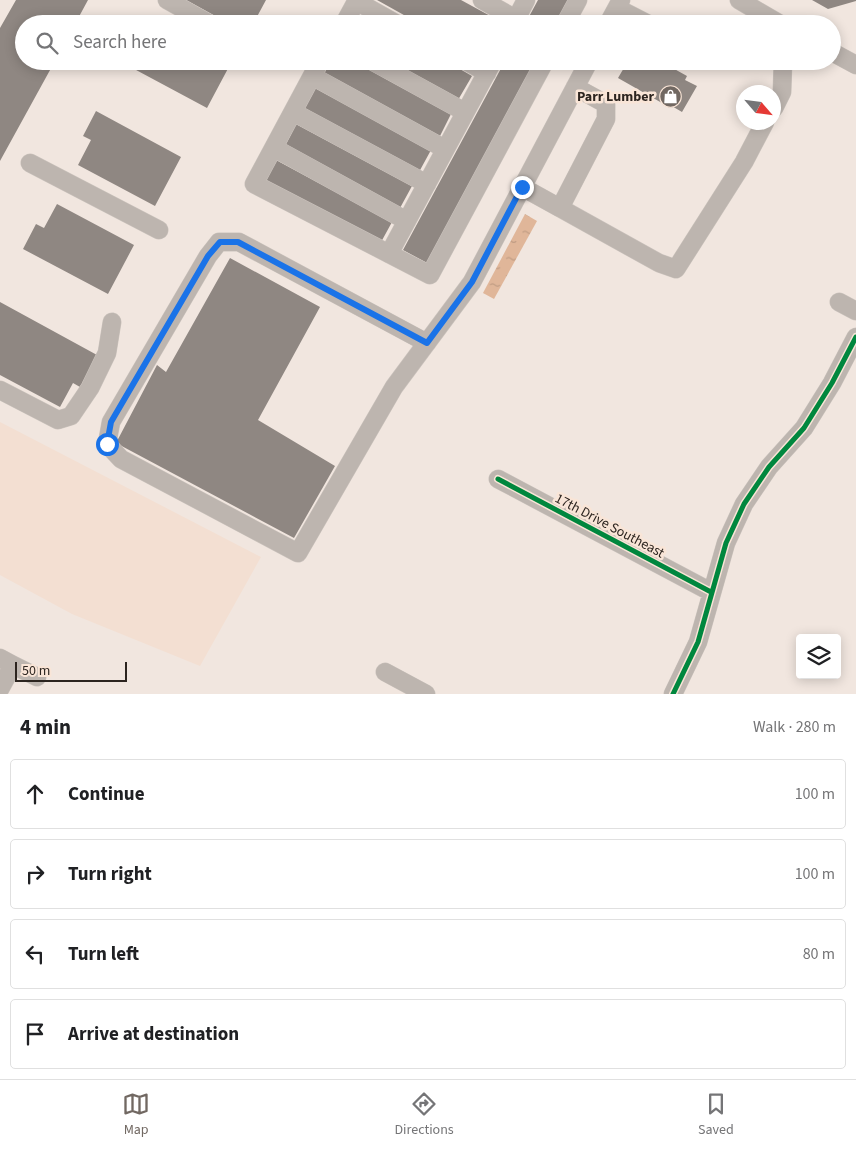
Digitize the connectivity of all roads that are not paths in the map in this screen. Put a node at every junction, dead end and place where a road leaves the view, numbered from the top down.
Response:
1 (167, 0) edge
2 (482, 0) edge
3 (526, 0) edge
4 (578, 0) edge
5 (739, 0) edge
6 (357, 1) edge
7 (619, 4) edge
8 (194, 15) edge
9 (349, 15) edge
10 (382, 15) edge
11 (506, 15) edge
12 (518, 15) edge
13 (570, 15) edge
14 (613, 15) edge
15 (635, 15) edge
16 (765, 15) edge
17 (841, 56) edge
18 (855, 63) edge
19 (315, 70) edge
20 (318, 70) edge
21 (388, 70) edge
22 (488, 70) edge
23 (540, 70) edge
24 (584, 70) edge
25 (783, 70) edge
26 (575, 87) junction
27 (781, 94) edge
28 (293, 112) junction
29 (465, 112) junction
30 (761, 130) edge
31 (274, 148) junction
32 (445, 149) junction
33 (30, 163) dead end
34 (427, 184) junction
35 (522, 187) junction
36 (560, 208) junction
37 (406, 221) junction
38 (159, 230) dead end
39 (389, 254) junction
40 (839, 302) dead end
41 (856, 311) edge
42 (112, 322) dead end
43 (856, 337) edge
44 (427, 343) junction
45 (0, 390) edge
46 (498, 479) dead end
47 (711, 592) junction
48 (7, 662) edge
49 (385, 672) dead end
50 (37, 677) dead end
51 (0, 689) edge
52 (426, 694) edge
53 (673, 694) edge

1 - 8 street
2 - 11 street
3 - 12 street
4 - 13 street
5 - 16 street
6 - 9 street
6 - 10 street
7 - 14 street
7 - 15 street
17 - 18 street
19 - 28 street
20 - 32 street
21 - 29 street
22 - 29 street
23 - 39 street
24 - 26 street
25 - 27 street
26 - 35 street
26 - 36 street
28 - 31 street
28 - 34 street
29 - 32 street
30 - 36 street
31 - 37 street
31 - 39 street
32 - 34 street
33 - 38 street
34 - 37 street
35 - 36 street
35 - 44 street
37 - 39 street
40 - 41 street
42 - 45 street
43 - 47 street
44 - 44 street
46 - 47 street, 17th Drive Southeast
47 - 53 street
48 - 50 street
48 - 51 street
49 - 52 street

